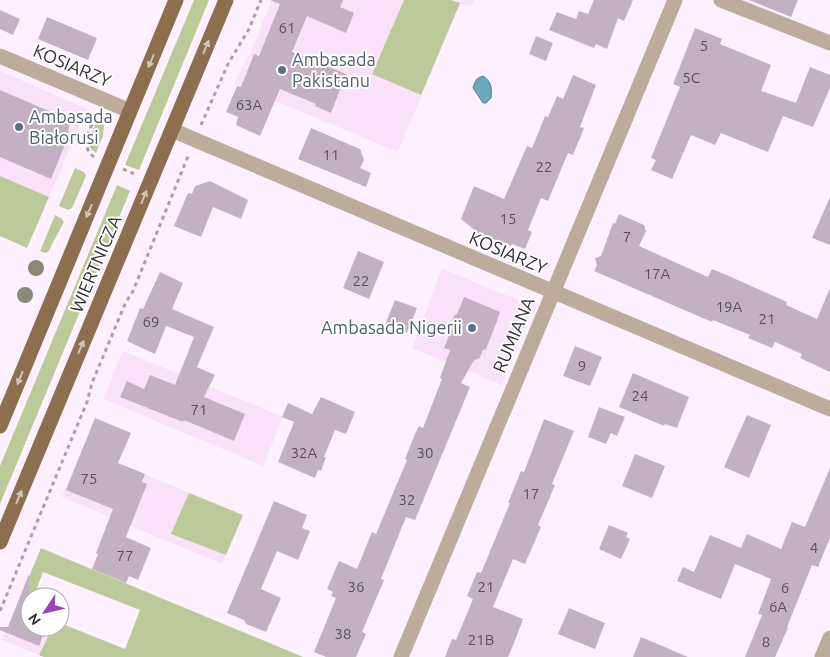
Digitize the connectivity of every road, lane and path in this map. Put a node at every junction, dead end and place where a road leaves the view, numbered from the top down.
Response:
1 (176, 0) edge
2 (226, 0) edge
3 (261, 0) edge
4 (675, 0) edge
5 (721, 0) edge
6 (830, 43) edge
7 (0, 56) edge
8 (98, 110) dead end
9 (130, 111) junction
10 (200, 127) dead end
11 (172, 130) junction
12 (189, 153) dead end
13 (96, 157) dead end
14 (123, 169) dead end
15 (137, 175) dead end
16 (169, 188) dead end
17 (175, 191) junction
18 (552, 292) junction
19 (830, 409) edge
20 (0, 426) edge
21 (0, 542) edge
22 (0, 611) edge
23 (830, 638) edge
24 (401, 657) edge
25 (822, 657) edge

1 -> 9 main road, WIERTNICZA
11 -> 2 main road, WIERTNICZA
3 - 10 path
4 - 18 street, RUMIANA
5 - 6 street
7 - 9 street, KOSIARZY
8 - 13 path
9 -> 20 main road, WIERTNICZA
11 - 18 street, KOSIARZY
21 -> 11 main road, WIERTNICZA
12 - 17 path
14 - 15 path
16 - 17 path
17 - 22 path
18 - 19 street, KOSIARZY
18 - 24 street, RUMIANA
23 - 25 street

